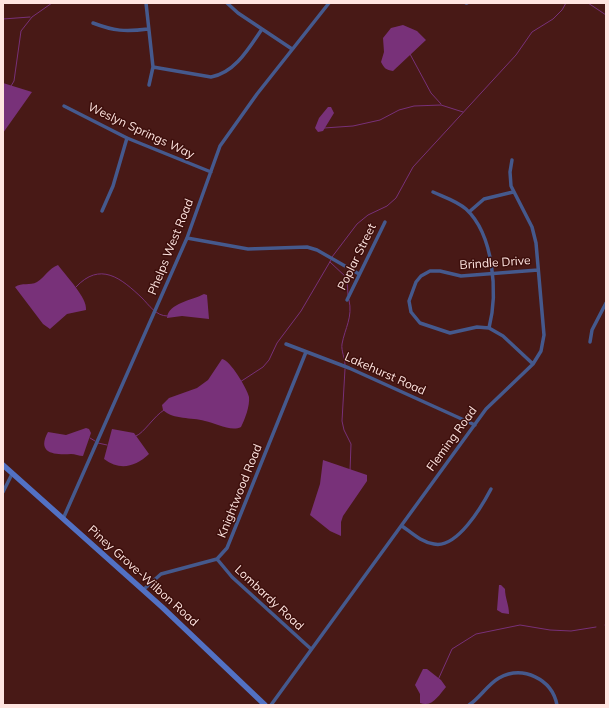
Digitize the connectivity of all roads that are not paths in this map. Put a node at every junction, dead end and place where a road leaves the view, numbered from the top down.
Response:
1 (146, 3) edge
2 (227, 3) edge
3 (329, 3) edge
4 (93, 23) dead end
5 (148, 29) junction
6 (262, 29) junction
7 (292, 49) junction
8 (153, 67) junction
9 (149, 85) dead end
10 (64, 106) dead end
11 (127, 138) junction
12 (512, 160) dead end
13 (210, 172) junction
14 (433, 192) dead end
15 (514, 192) junction
16 (102, 211) dead end
17 (469, 212) junction
18 (385, 222) dead end
19 (187, 238) junction
20 (538, 270) junction
21 (359, 274) junction
22 (492, 274) junction
23 (347, 300) dead end
24 (606, 303) edge
25 (489, 328) junction
26 (590, 342) dead end
27 (286, 344) dead end
28 (306, 352) junction
29 (533, 364) junction
30 (475, 425) junction
31 (3, 465) edge
32 (12, 474) junction
33 (491, 489) dead end
34 (3, 492) edge
35 (63, 519) junction
36 (402, 526) junction
37 (217, 559) junction
38 (143, 590) junction
39 (311, 649) junction
40 (265, 705) edge
41 (271, 705) edge
42 (468, 705) edge
43 (557, 705) edge

1 - 5 street
2 - 6 street
3 - 7 street, Phelps West Road
4 - 5 street
5 - 8 street
6 - 7 street
6 - 8 street
7 - 13 street, Phelps West Road
8 - 9 street
10 - 11 street, Weslyn Springs Way
11 - 13 street, Weslyn Springs Way
11 - 16 street
12 - 15 street, Fleming Road
13 - 19 street, Phelps West Road
14 - 17 street
15 - 17 street
15 - 20 street, Fleming Road
17 - 22 street
18 - 21 street, Poplar Street
19 - 21 street
19 - 35 street, Phelps West Road
20 - 22 street, Brindle Drive
20 - 29 street, Fleming Road
21 - 23 street, Poplar Street
22 - 25 street
22 - 25 street, Brindle Drive
24 - 26 street
25 - 29 street
27 - 28 street, Lakehurst Road
28 - 30 street, Lakehurst Road
28 - 37 street, Knightwood Road
29 - 30 street, Fleming Road
30 - 36 street, Fleming Road
31 - 32 street, Piney Grove-Wilbon Road
32 - 34 street
32 - 35 street, Piney Grove-Wilbon Road
33 - 36 street
35 - 38 street, Piney Grove-Wilbon Road
36 - 39 street, Fleming Road
37 - 38 street
37 - 39 street, Lombardy Road
38 - 40 street, Piney Grove-Wilbon Road
39 - 41 street, Fleming Road
42 - 43 street

